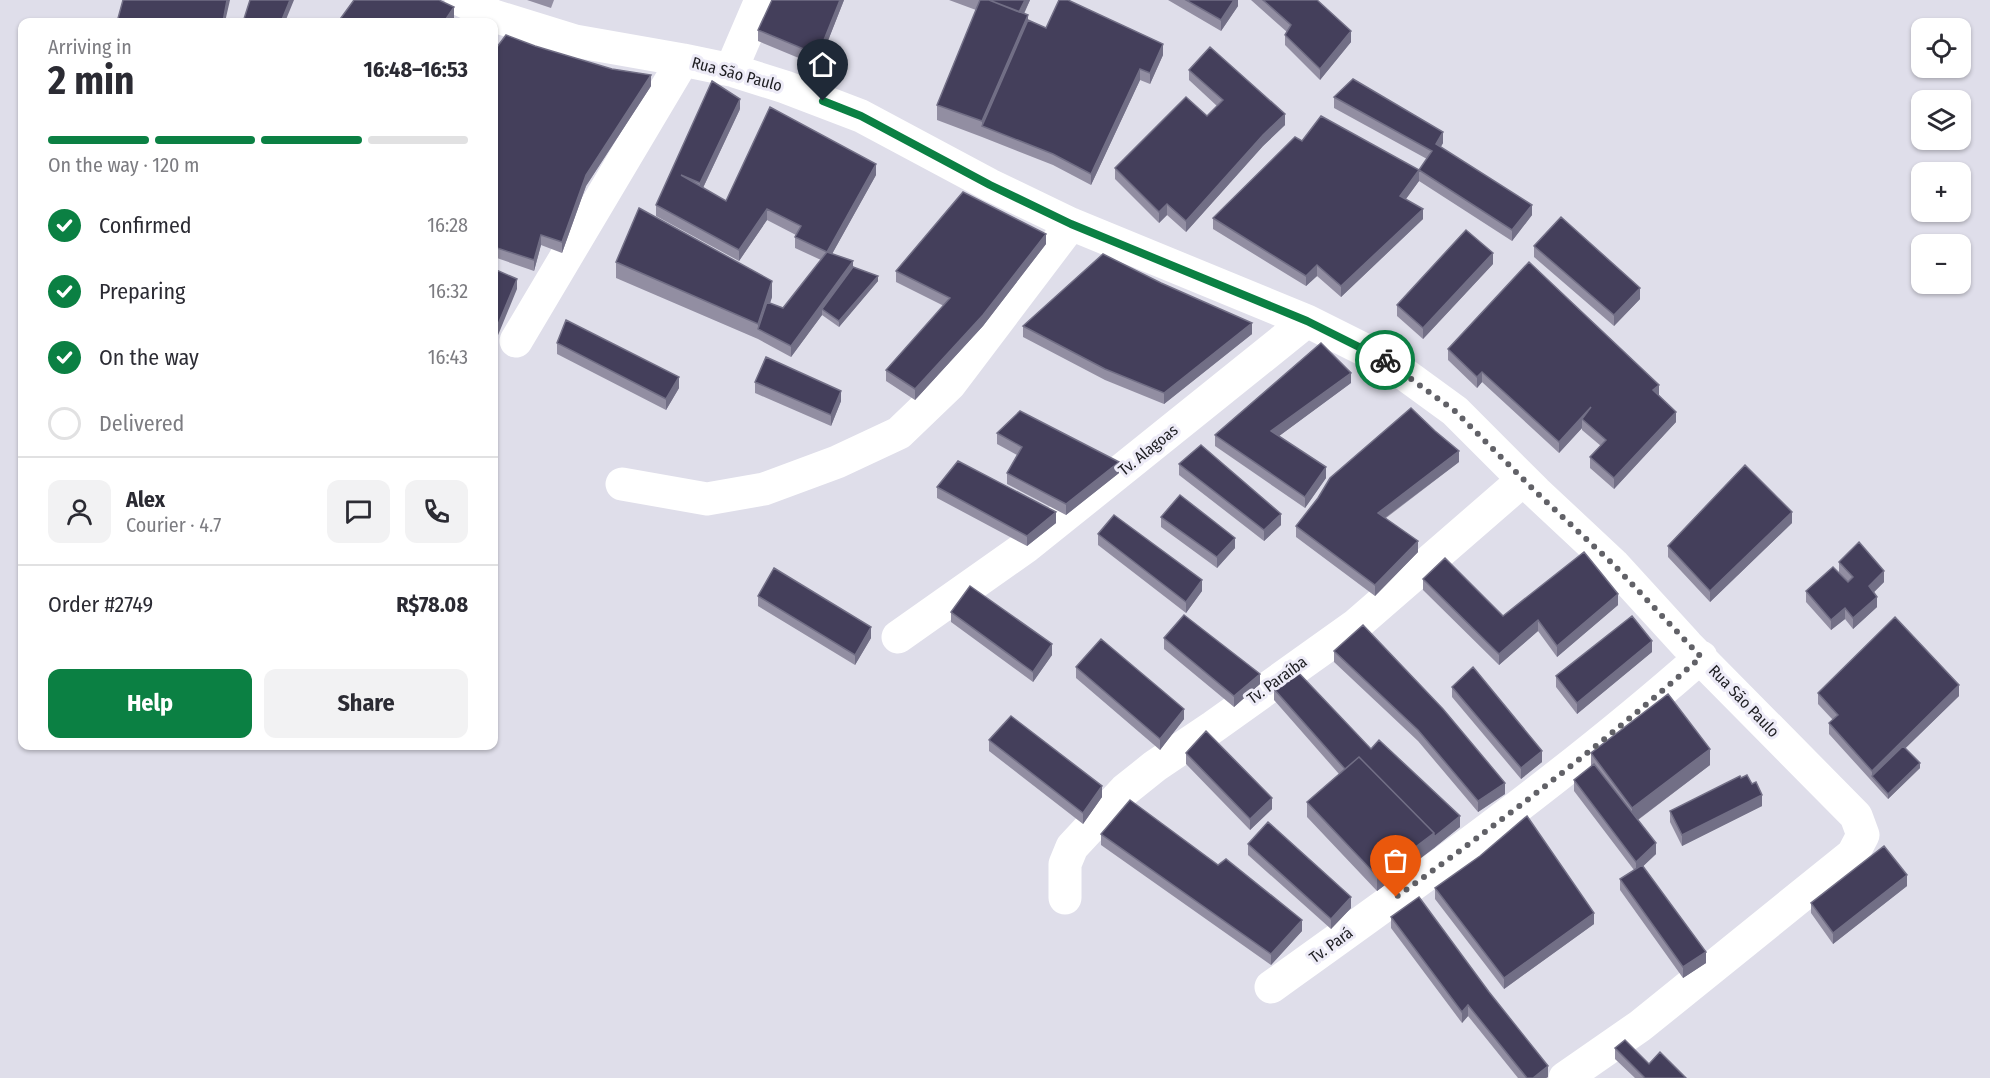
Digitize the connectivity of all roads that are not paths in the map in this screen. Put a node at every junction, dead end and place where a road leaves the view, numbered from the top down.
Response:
1 (461, 0) edge
2 (761, 0) edge
3 (683, 60) junction
4 (730, 70) junction
5 (1071, 224) junction
6 (1307, 321) junction
7 (516, 340) dead end
8 (1523, 480) junction
9 (622, 484) dead end
10 (898, 637) dead end
11 (1701, 657) junction
12 (1065, 898) dead end
13 (1271, 987) dead end
14 (1565, 1078) edge

1 - 3 street, Rua São Paulo
2 - 4 street
3 - 4 street, Rua São Paulo
3 - 7 street
4 - 5 street, Rua São Paulo
5 - 6 street, Rua São Paulo
5 - 9 street
6 - 8 street, Rua São Paulo
6 - 10 street, Tv. Alagoas
8 - 11 street, Rua São Paulo
8 - 12 street, Tv. Paraíba
11 - 13 street, Tv. Pará
11 - 14 street, Rua São Paulo

